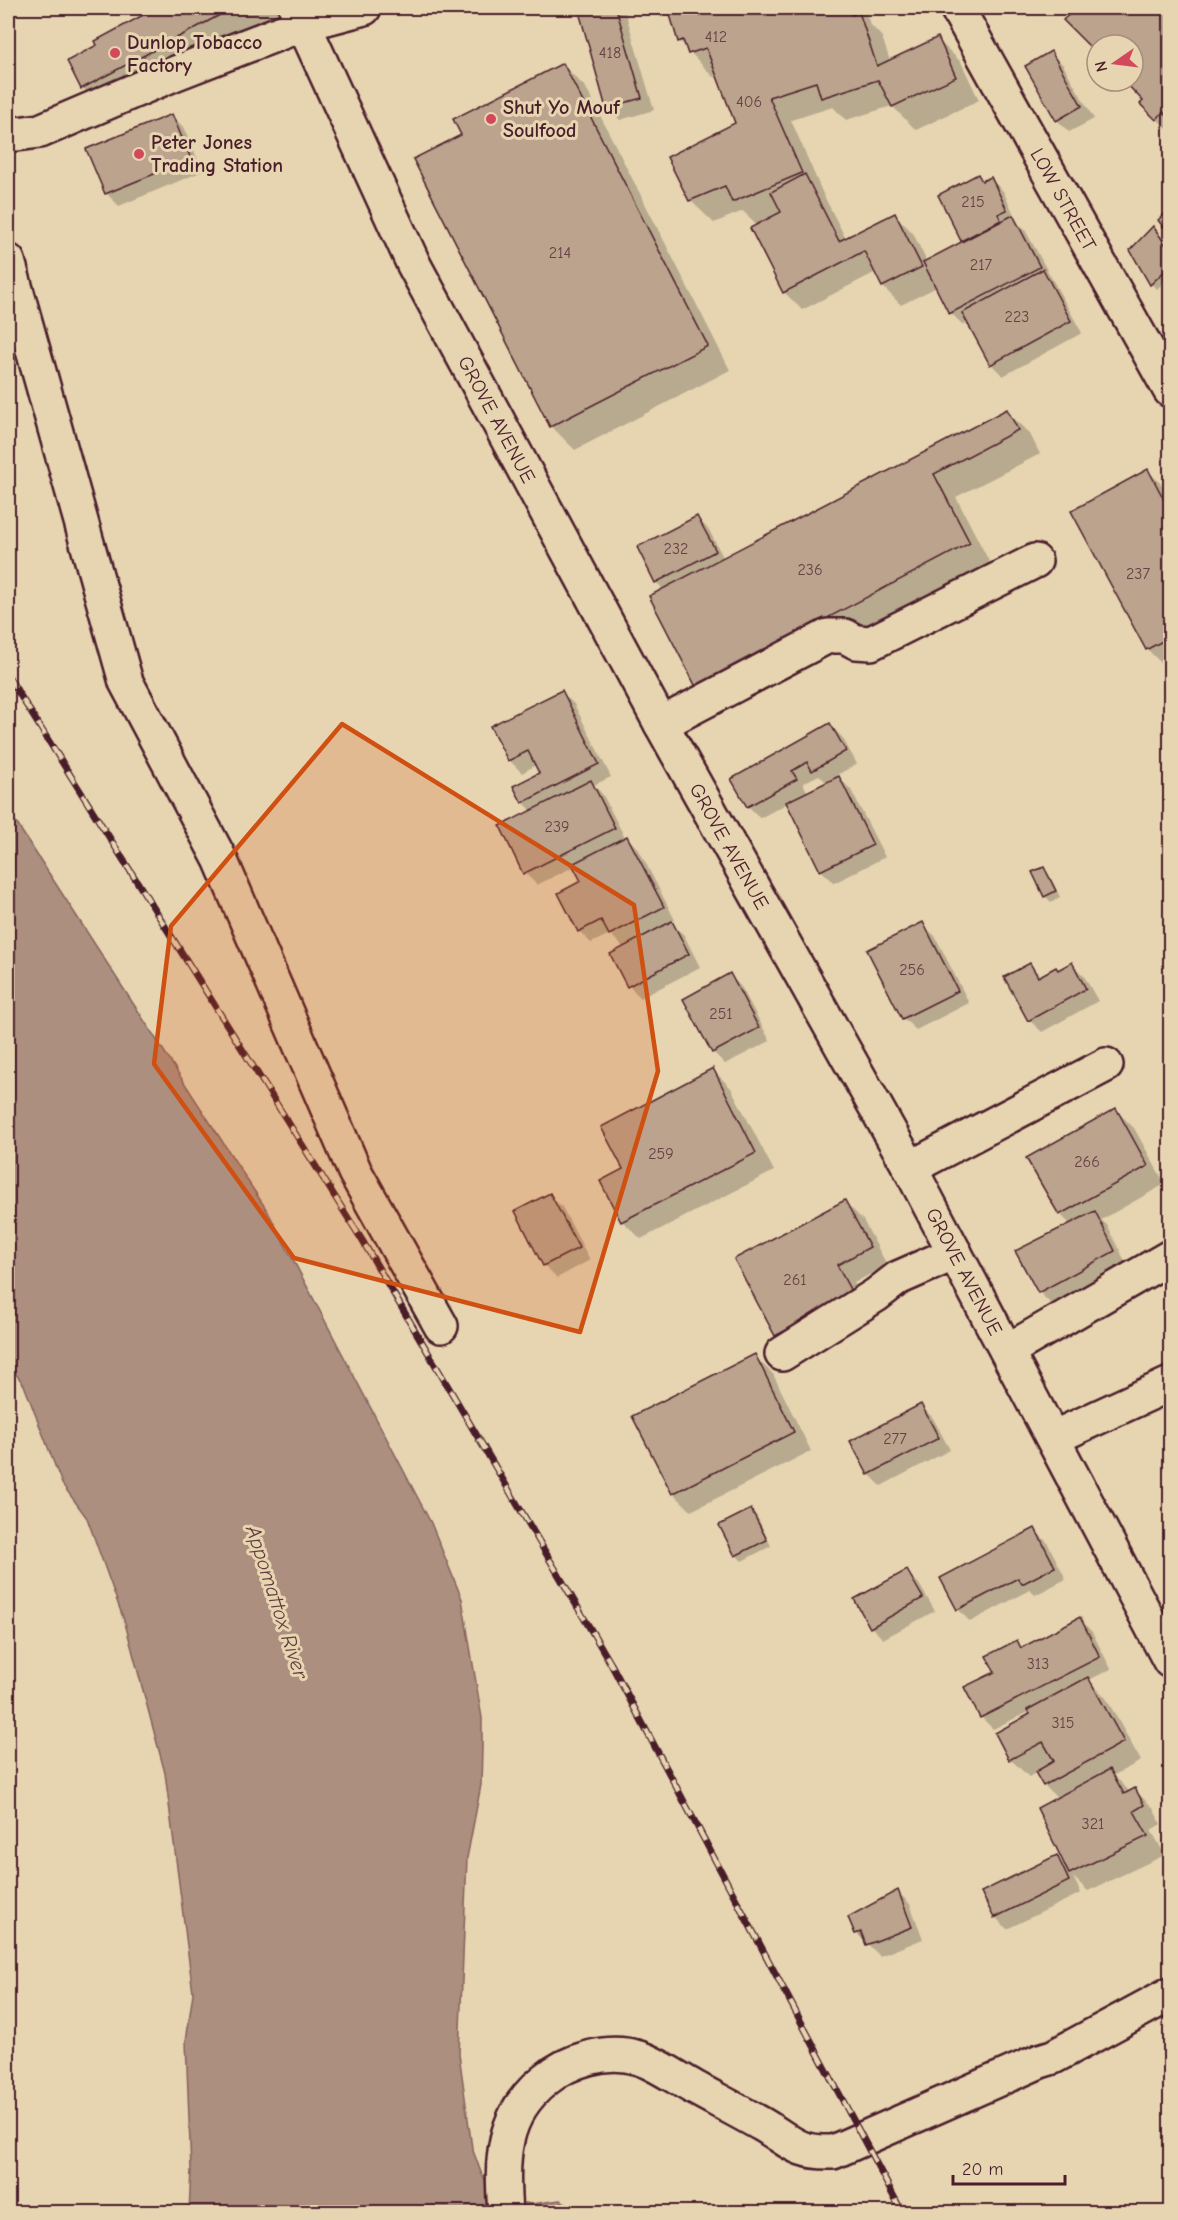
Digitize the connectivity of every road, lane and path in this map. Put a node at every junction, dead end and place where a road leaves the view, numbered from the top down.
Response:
1 (364, 8) edge
2 (957, 8) edge
3 (300, 16) edge
4 (8, 131) edge
5 (8, 261) edge
6 (1170, 390) edge
7 (1035, 561) dead end
8 (661, 724) junction
9 (1106, 1065) dead end
10 (910, 1168) junction
11 (955, 1253) junction
12 (1170, 1257) edge
13 (441, 1326) dead end
14 (1007, 1351) junction
15 (782, 1354) dead end
16 (1170, 1384) edge
17 (1053, 1438) junction
18 (1170, 1661) edge
19 (1170, 1994) edge
20 (504, 2202) edge

1 - 3 main road
2 - 6 main road, LOW STREET
3 - 4 main road
3 - 8 main road, GROVE AVENUE
5 - 13 main road
7 - 8 main road
8 - 10 main road, GROVE AVENUE
9 - 10 main road
10 - 11 main road, GROVE AVENUE
11 - 14 main road, GROVE AVENUE
11 - 15 main road
12 - 14 main road
14 - 17 main road, GROVE AVENUE
16 - 17 main road
17 - 18 main road, GROVE AVENUE
19 - 20 main road

